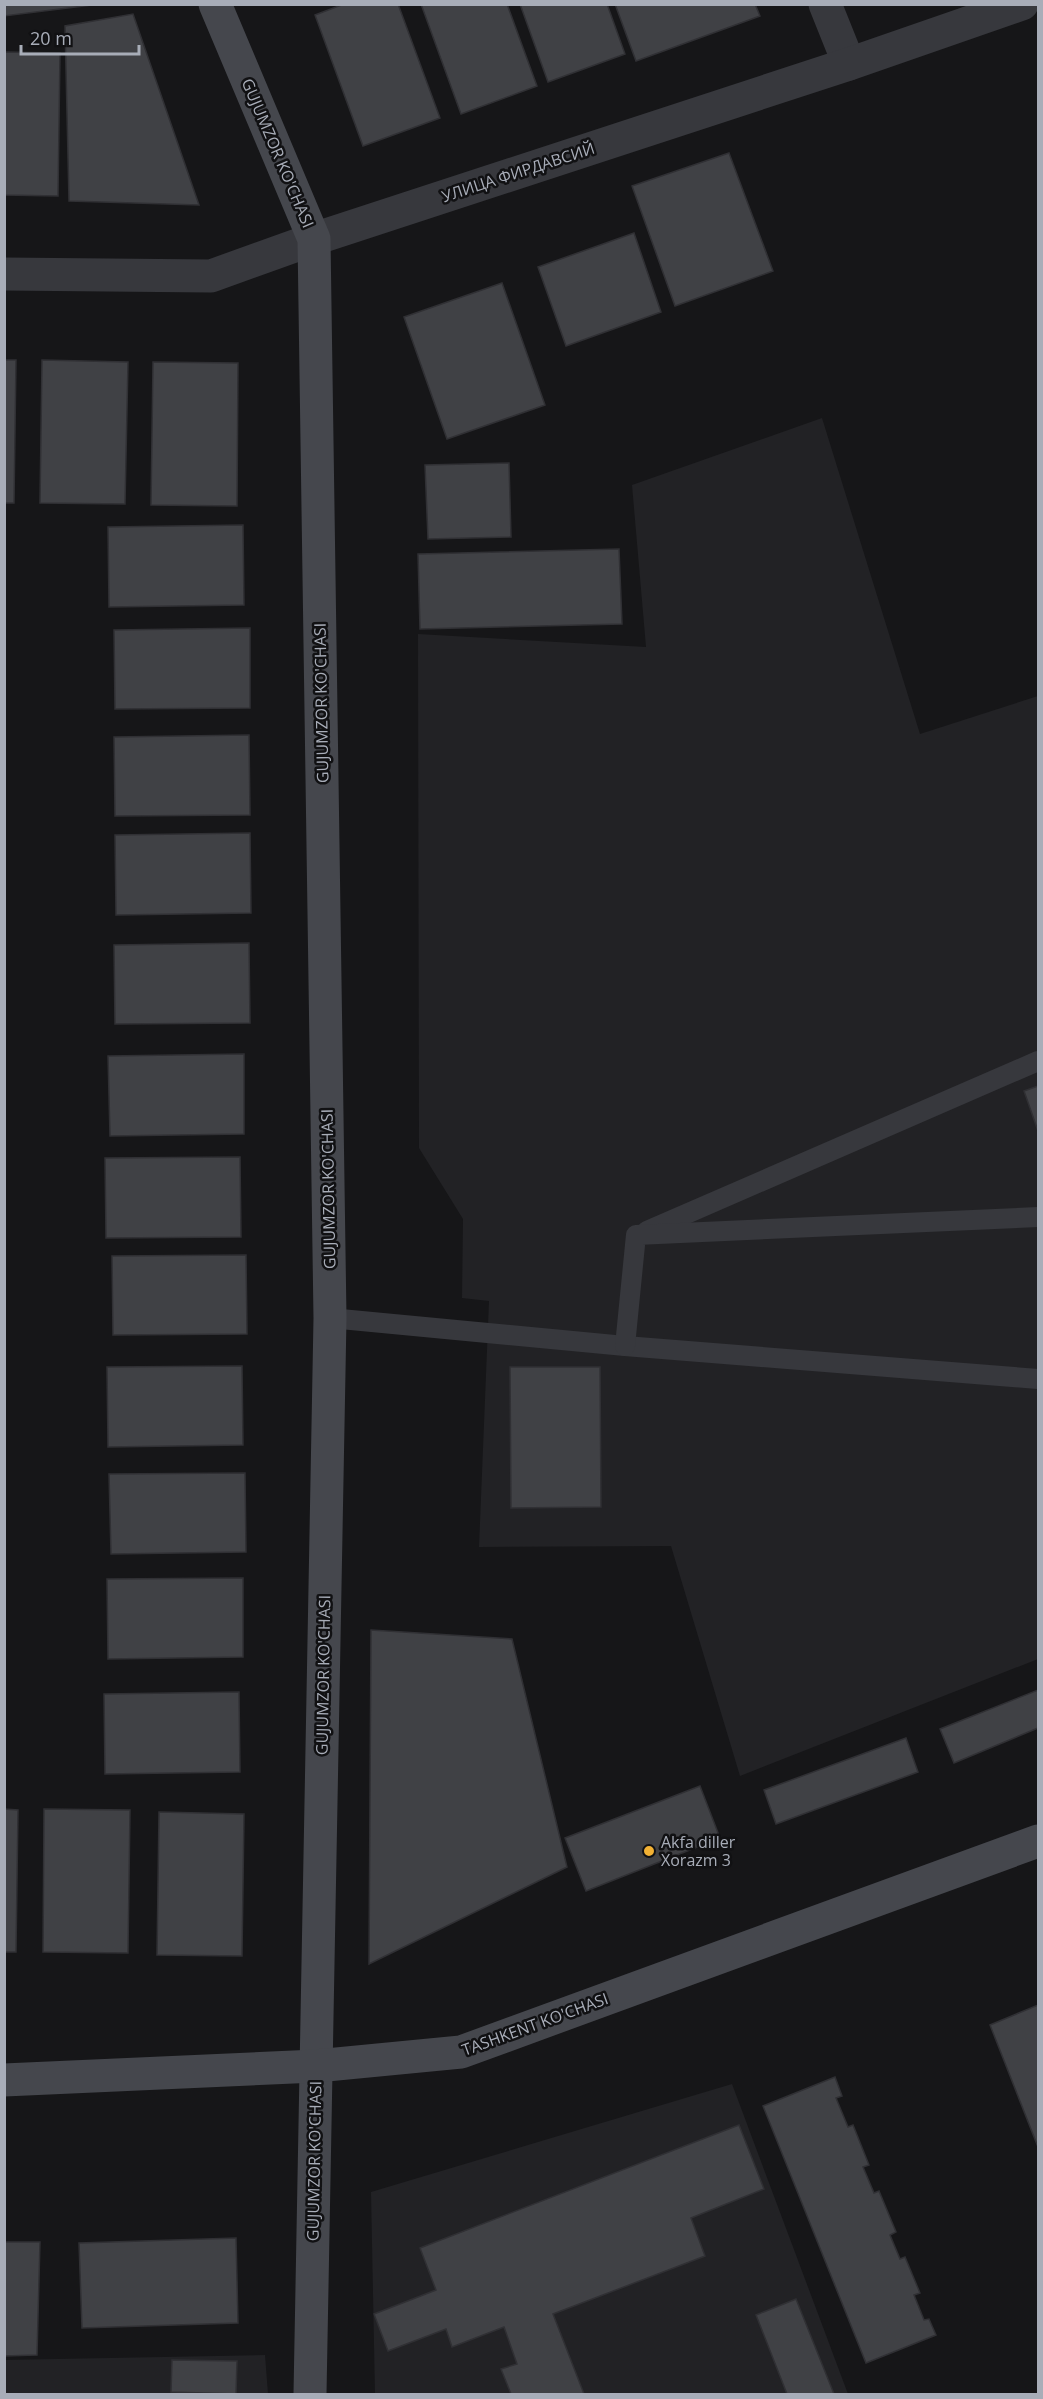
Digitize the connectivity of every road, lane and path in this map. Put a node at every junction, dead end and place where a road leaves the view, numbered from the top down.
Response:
1 (215, 4) edge
2 (825, 4) edge
3 (1022, 4) edge
4 (849, 64) junction
5 (314, 239) junction
6 (4, 274) edge
7 (1038, 1061) edge
8 (1038, 1217) edge
9 (636, 1235) junction
10 (330, 1318) junction
11 (625, 1346) junction
12 (1038, 1379) edge
13 (1038, 1841) edge
14 (316, 2066) junction
15 (4, 2080) edge
16 (310, 2394) edge

1 - 5 street, GUJUMZOR KO'CHASI
2 - 4 street
3 - 4 street, УЛИЦА ФИРДАВСИЙ
4 - 5 street, УЛИЦА ФИРДАВСИЙ
5 - 6 street, УЛИЦА ФИРДАВСИЙ
5 - 10 street, GUJUMZOR KO'CHASI
7 - 9 lane
8 - 9 lane
9 - 11 lane
10 - 11 lane
10 - 14 street, GUJUMZOR KO'CHASI
11 - 12 lane
13 - 14 street, TASHKENT KO'CHASI
14 - 15 street, TASHKENT KO'CHASI
14 - 16 street, GUJUMZOR KO'CHASI

